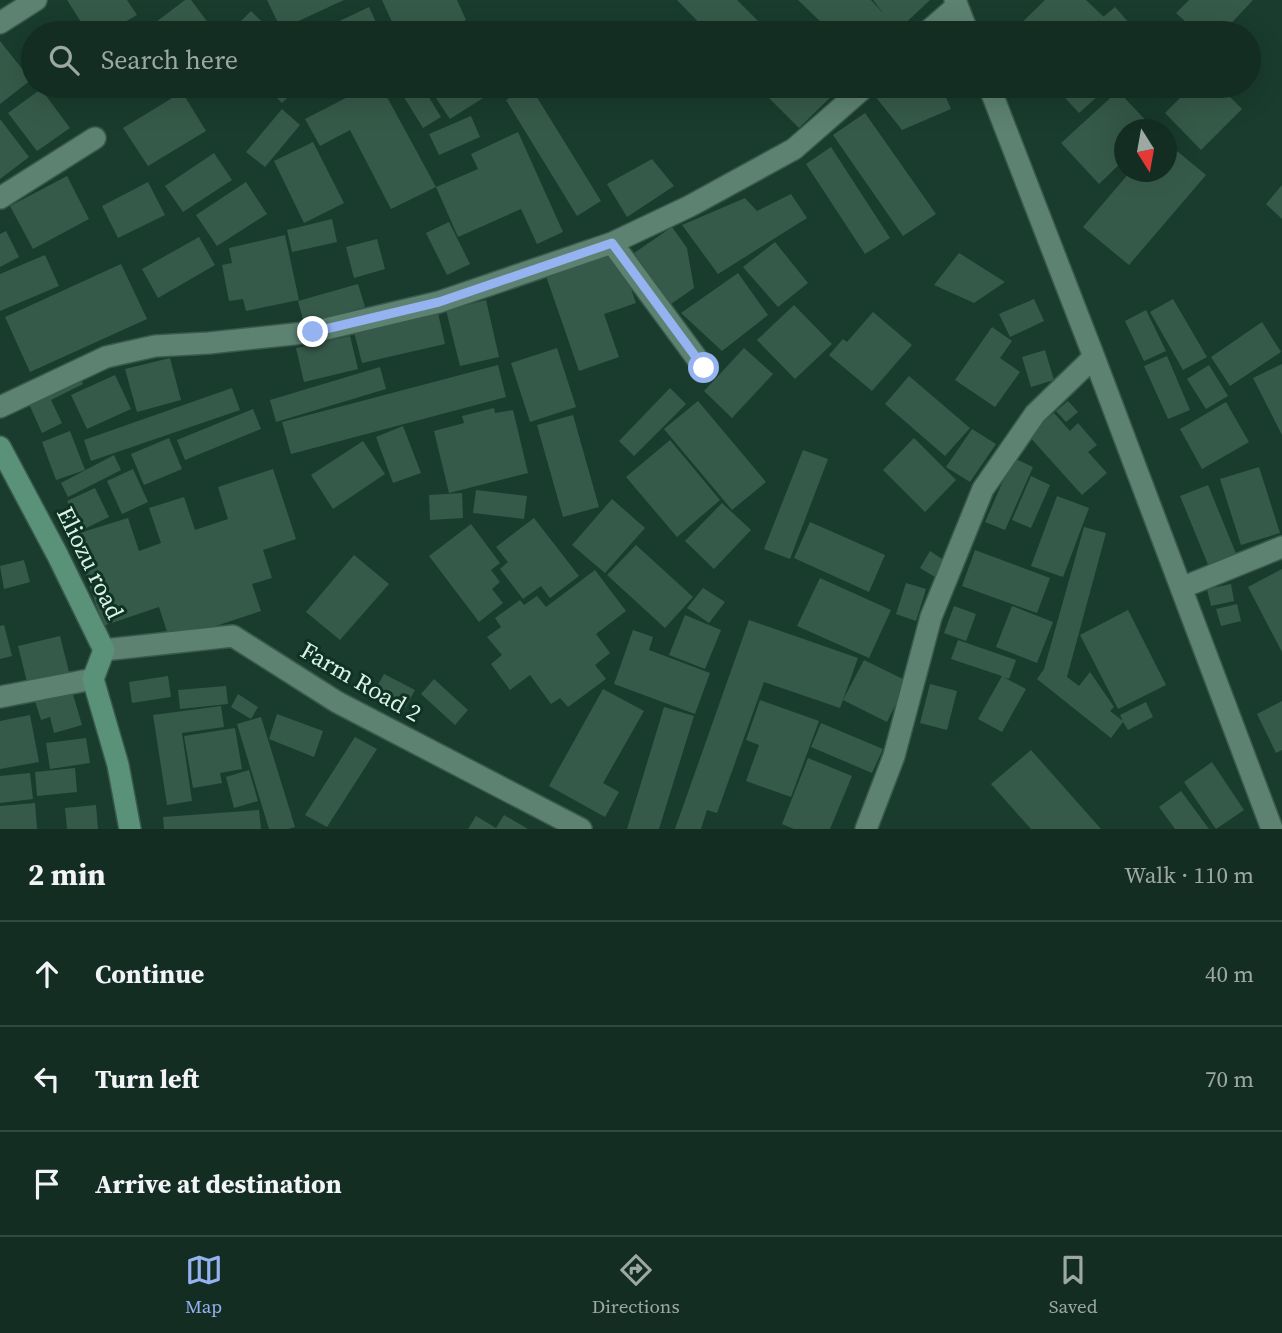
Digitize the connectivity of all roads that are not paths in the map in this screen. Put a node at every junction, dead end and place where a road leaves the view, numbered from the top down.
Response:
1 (36, 0) edge
2 (956, 3) edge
3 (938, 21) edge
4 (963, 21) edge
5 (0, 23) edge
6 (852, 98) edge
7 (994, 98) edge
8 (95, 138) dead end
9 (0, 198) edge
10 (612, 243) junction
11 (1094, 357) junction
12 (704, 368) dead end
13 (0, 407) edge
14 (0, 447) edge
15 (1282, 547) edge
16 (1181, 588) junction
17 (104, 650) junction
18 (93, 679) junction
19 (0, 697) edge
20 (130, 829) edge
21 (581, 829) edge
22 (866, 829) edge
23 (1272, 829) edge

1 - 5 street
2 - 3 street
2 - 4 street
6 - 10 street
7 - 11 street
8 - 9 street
10 - 12 street
10 - 13 street
11 - 16 street
11 - 22 street
14 - 17 street, Eliozu road
15 - 16 street
16 - 23 street
17 - 18 street, Eliozu road
17 - 21 street, Farm Road 2
18 - 19 street
18 - 20 street

